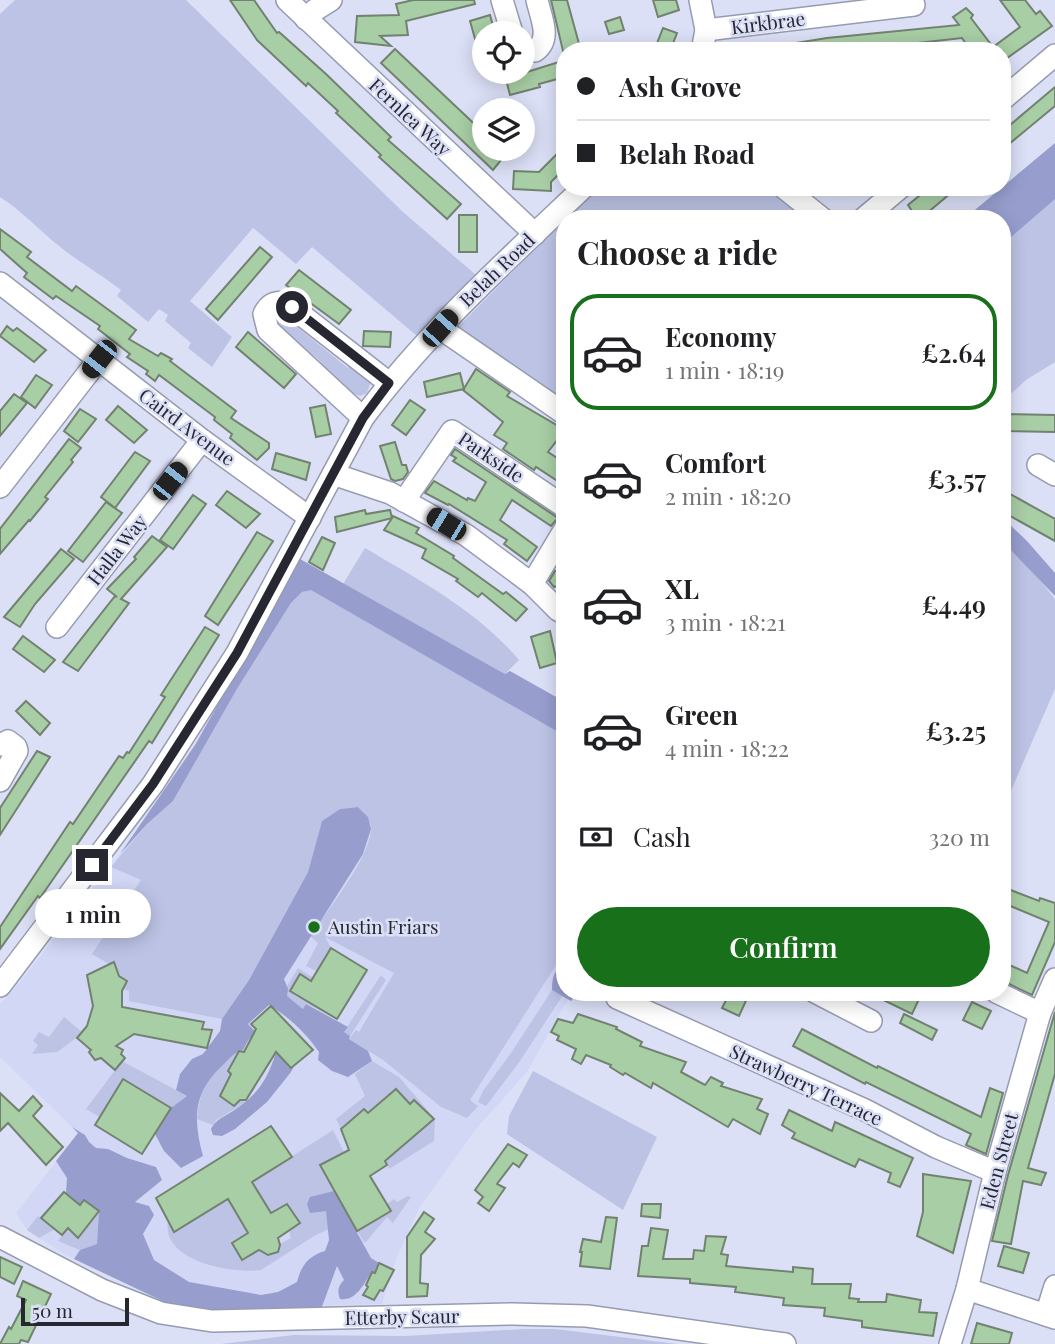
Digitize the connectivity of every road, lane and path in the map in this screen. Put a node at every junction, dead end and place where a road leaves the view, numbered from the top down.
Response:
1 (287, 0) edge
2 (331, 0) edge
3 (502, 0) edge
4 (537, 0) edge
5 (700, 0) edge
6 (914, 5) dead end
7 (306, 19) junction
8 (508, 21) edge
9 (704, 41) edge
10 (535, 51) edge
11 (1055, 55) edge
12 (1011, 92) edge
13 (575, 196) edge
14 (794, 196) edge
15 (890, 196) edge
16 (560, 210) edge
17 (812, 210) edge
18 (874, 210) edge
19 (556, 214) edge
20 (535, 234) junction
21 (0, 283) edge
22 (440, 328) junction
23 (99, 359) junction
24 (389, 383) junction
25 (556, 408) edge
26 (363, 418) junction
27 (202, 440) junction
28 (333, 474) junction
29 (0, 487) edge
30 (404, 500) junction
31 (556, 501) edge
32 (310, 518) junction
33 (556, 544) edge
34 (532, 584) junction
35 (556, 608) edge
36 (57, 627) dead end
37 (0, 745) edge
38 (0, 781) edge
39 (1055, 979) edge
40 (0, 986) edge
41 (1011, 999) edge
42 (624, 1001) edge
43 (836, 1001) edge
44 (1040, 1013) junction
45 (870, 1021) dead end
46 (995, 1172) junction
47 (0, 1222) edge
48 (0, 1237) edge
49 (31, 1252) junction
50 (1055, 1286) edge
51 (967, 1289) junction
52 (1050, 1317) edge
53 (785, 1344) edge
54 (950, 1344) edge

1 - 7 street, Fernlea Way
2 - 7 street
3 - 8 street
4 - 10 street
5 - 9 street
6 - 9 street, Kirkbrae
7 - 20 street, Fernlea Way
11 - 12 street
13 - 16 street, Belah Road
14 - 17 street
15 - 18 street
19 - 20 street, Belah Road
20 - 22 street, Belah Road
21 - 23 street, Caird Avenue
22 - 24 street, Belah Road
22 - 25 street
23 - 27 street, Caird Avenue
23 - 29 street
24 - 26 street, Belah Road
24 - 26 street
26 - 28 street, Belah Road
27 - 32 street, Caird Avenue
27 - 36 street, Halla Way
28 - 30 street
28 - 32 street, Belah Road
30 - 31 street, Parkside
30 - 34 street
32 - 40 street, Belah Road
33 - 34 street
34 - 35 street
37 - 38 street
39 - 44 street, Eden Street
41 - 44 street
42 - 46 street, Strawberry Terrace
43 - 45 street
44 - 46 street, Eden Street
46 - 51 street, Eden Street
47 - 49 street, Etterby Scaur
48 - 49 street, Etterby Scaur
49 - 53 street, Etterby Scaur
50 - 52 street
51 - 52 street
51 - 54 street, Eden Street

